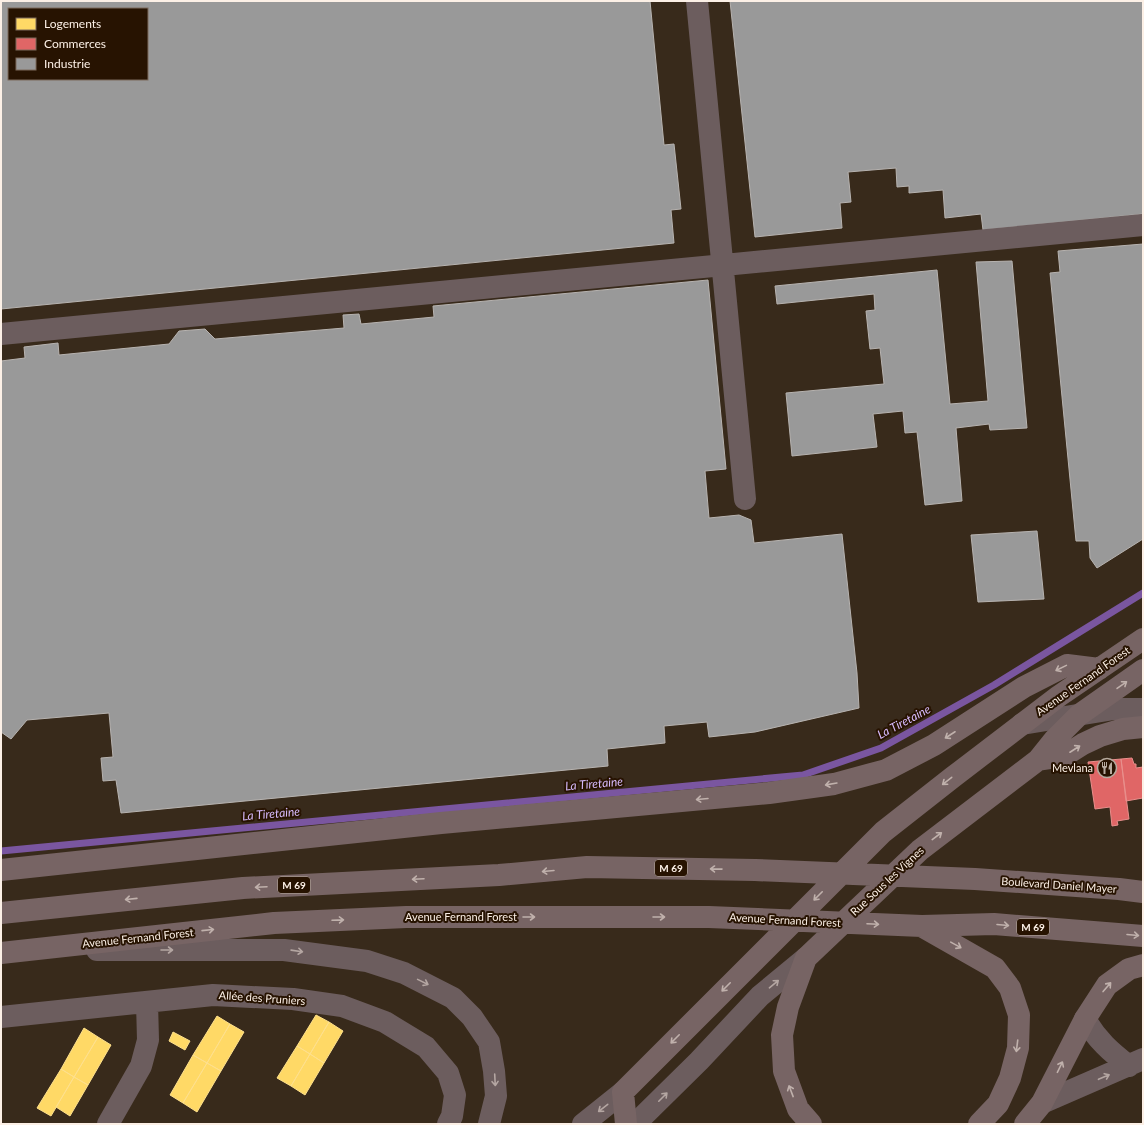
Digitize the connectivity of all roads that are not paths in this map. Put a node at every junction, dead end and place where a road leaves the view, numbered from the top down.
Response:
1 (697, 1) edge
2 (1143, 224) edge
3 (722, 265) junction
4 (1, 334) edge
5 (745, 499) dead end
6 (1143, 639) edge
7 (1099, 669) junction
8 (1143, 670) edge
9 (1143, 709) edge
10 (1079, 715) junction
11 (1022, 724) junction
12 (1143, 727) edge
13 (1038, 760) junction
14 (1, 870) edge
15 (1143, 888) edge
16 (1119, 889) junction
17 (1143, 892) edge
18 (1, 913) edge
19 (922, 926) junction
20 (1143, 936) edge
21 (30, 950) junction
22 (1, 953) edge
23 (806, 958) junction
24 (1143, 965) edge
25 (147, 1002) junction
26 (1, 1017) edge
27 (1085, 1019) junction
28 (1136, 1063) edge
29 (623, 1092) junction
30 (1042, 1103) junction
31 (108, 1124) edge
32 (448, 1124) edge
33 (489, 1124) edge
34 (583, 1124) edge
35 (626, 1124) edge
36 (635, 1124) edge
37 (811, 1124) edge
38 (979, 1124) edge
39 (1025, 1124) edge

1 - 3 street
2 - 3 street
3 - 4 street
3 - 5 street
6 - 7 main road, Avenue Fernand Forest
7 - 11 main road, Avenue Fernand Forest
7 -> 14 main road
10 -> 8 main road
9 - 10 street
10 - 11 street
10 - 13 main road, Rue Sous les Vignes
11 -> 29 main road
13 -> 12 main road
23 -> 13 main road, Rue Sous les Vignes
15 - 16 main road
16 - 17 main road, Boulevard Daniel Mayer / M 69
16 -> 18 main road, Boulevard Daniel Mayer / M 69
19 -> 20 main road, M 69
21 -> 19 main road, Avenue Fernand Forest / M 69
19 -> 38 main road
21 - 22 main road, Avenue Fernand Forest / M 69
21 -> 33 street
36 -> 23 street, Rue Sous les Vignes
37 -> 23 main road
27 -> 24 main road
25 - 26 street, Allée des Pruniers
25 - 31 street
25 - 32 street, Allée des Pruniers
27 - 28 street
30 -> 27 main road
30 -> 28 street
29 -> 34 street
29 - 35 main road
30 - 39 main road

